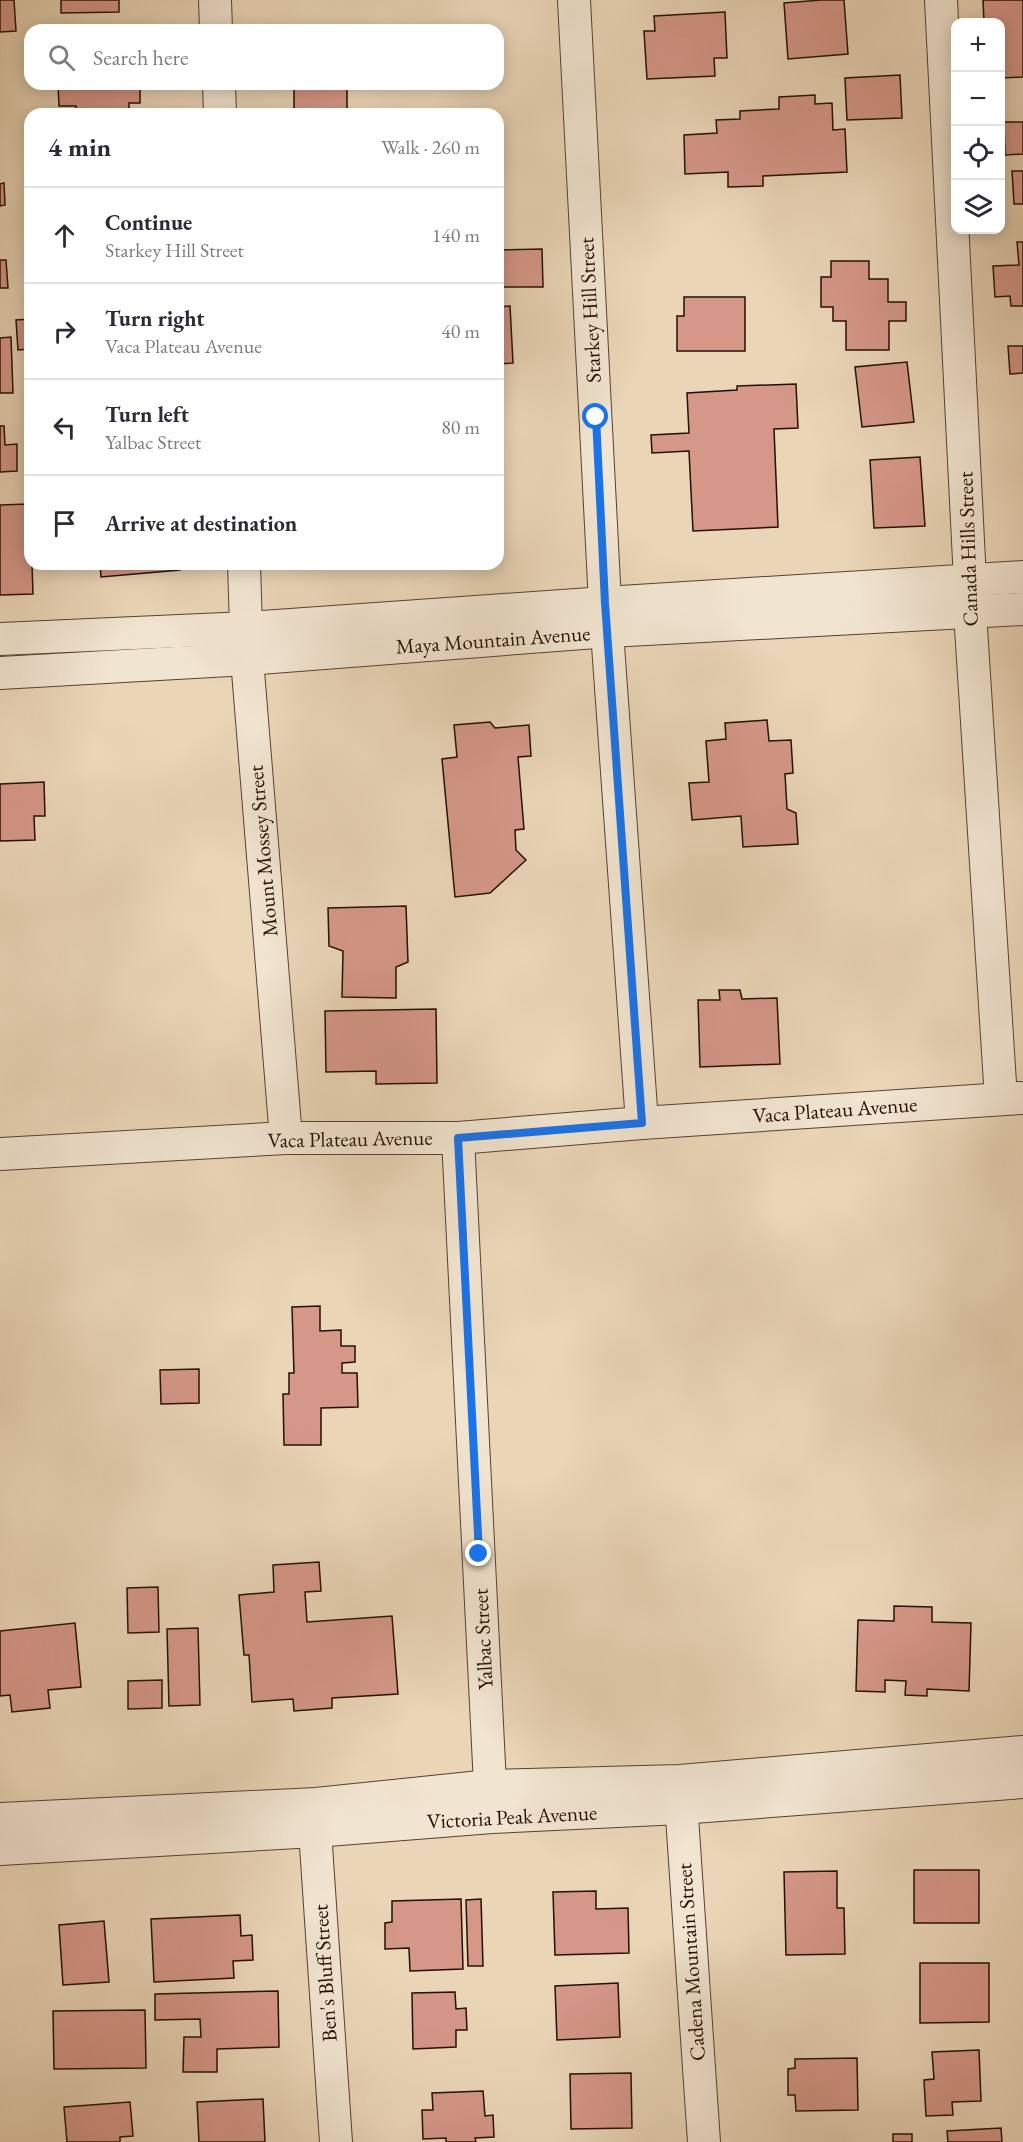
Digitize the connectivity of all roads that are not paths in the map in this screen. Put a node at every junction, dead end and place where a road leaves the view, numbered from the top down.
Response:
1 (215, 0) edge
2 (574, 0) edge
3 (941, 0) edge
4 (216, 24) edge
5 (219, 90) edge
6 (220, 108) edge
7 (244, 570) edge
8 (1023, 577) edge
9 (970, 597) junction
10 (1023, 609) edge
11 (607, 617) junction
12 (0, 639) edge
13 (247, 643) junction
14 (0, 673) edge
15 (1012, 1098) edge
16 (642, 1123) junction
17 (286, 1138) junction
18 (458, 1138) junction
19 (0, 1154) edge
20 (1023, 1752) edge
21 (1023, 1782) edge
22 (490, 1786) junction
23 (680, 1795) junction
24 (492, 1817) junction
25 (315, 1818) junction
26 (0, 1819) edge
27 (0, 1849) edge
28 (336, 2142) edge
29 (704, 2142) edge

1 - 4 street
2 - 11 street, Starkey Hill Street
3 - 9 street, Canada Hills Street
5 - 6 street
7 - 13 street, Mount Mossey Street
8 - 9 street, Maya Mountain Avenue
9 - 10 street, Maya Mountain Avenue
9 - 11 street, Maya Mountain Avenue
9 - 15 street, Canada Hills Street
11 - 13 street, Maya Mountain Avenue
11 - 16 street, Starkey Hill Street
12 - 13 street, Maya Mountain Avenue
13 - 14 street, Maya Mountain Avenue
13 - 17 street, Mount Mossey Street
15 - 16 street, Vaca Plateau Avenue
16 - 18 street, Vaca Plateau Avenue
17 - 18 street, Vaca Plateau Avenue
17 - 19 street, Vaca Plateau Avenue
18 - 22 street, Yalbac Street
20 - 23 street
21 - 23 street, Victoria Peak Avenue
22 - 23 street
22 - 24 street, Yalbac Street
22 - 25 street
23 - 24 street, Victoria Peak Avenue
23 - 29 street, Cadena Mountain Street
24 - 25 street, Victoria Peak Avenue
25 - 26 street
25 - 27 street, Victoria Peak Avenue
25 - 28 street, Ben's Bluff Street

